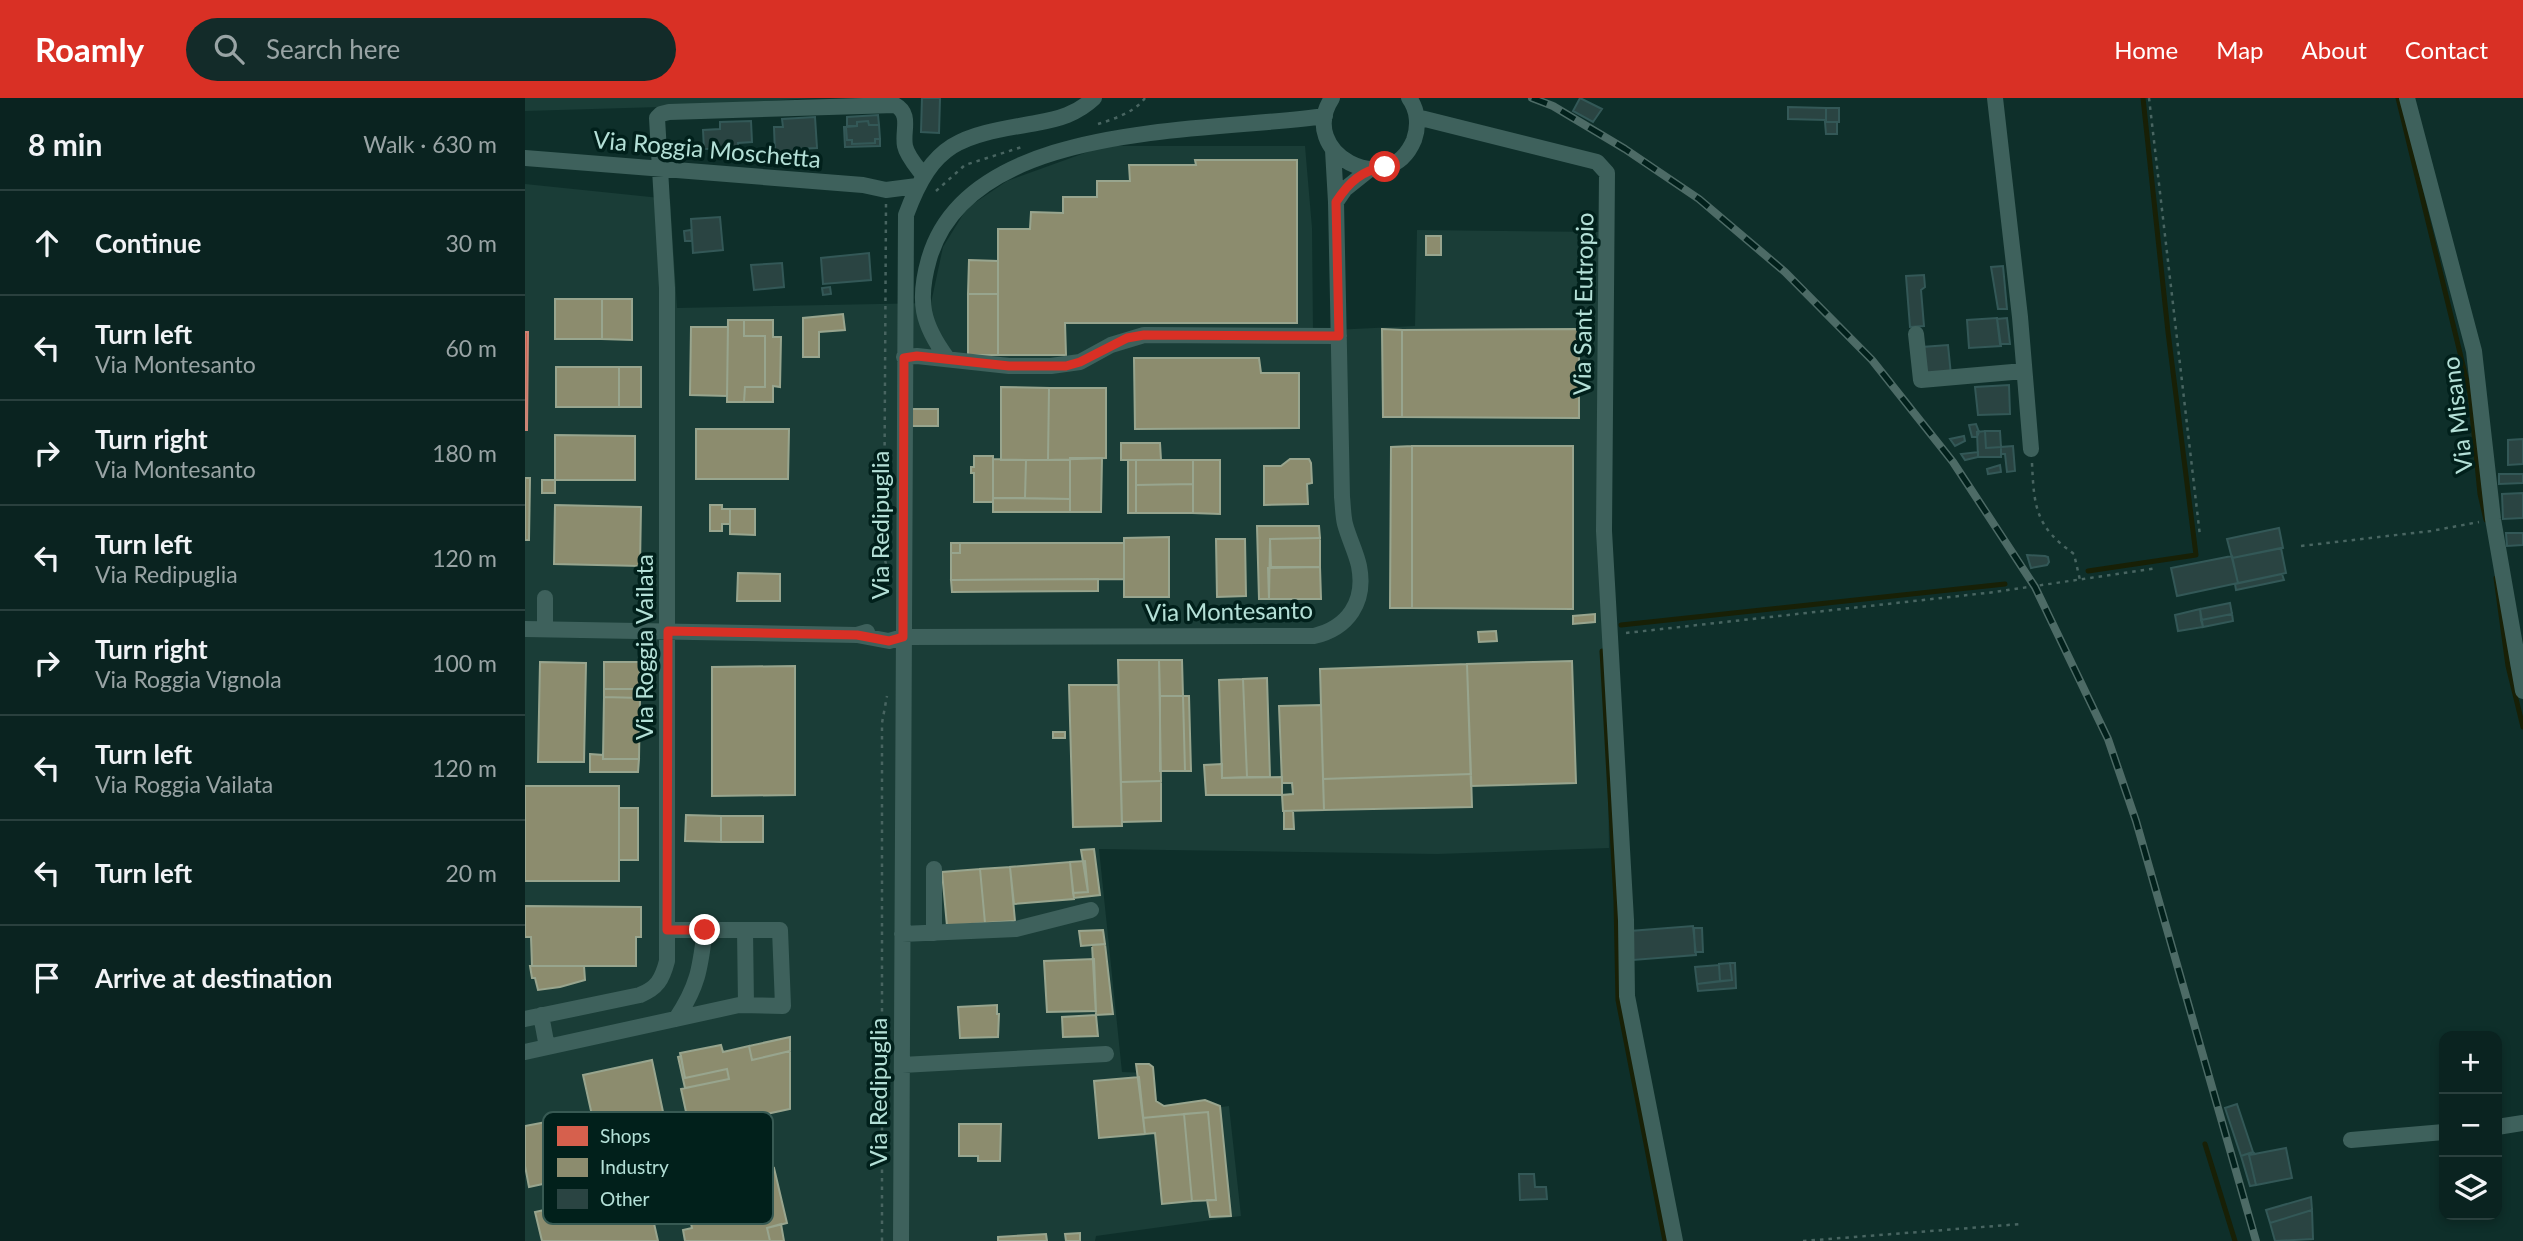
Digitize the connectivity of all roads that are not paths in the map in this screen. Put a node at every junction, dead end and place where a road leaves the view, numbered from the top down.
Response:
1 (1094, 98) edge
2 (1332, 98) edge
3 (1409, 98) edge
4 (1995, 98) edge
5 (2407, 98) edge
6 (1325, 116) junction
7 (1417, 117) junction
8 (1333, 150) junction
9 (525, 158) edge
10 (661, 169) junction
11 (1370, 169) junction
12 (920, 181) junction
13 (886, 190) junction
14 (1336, 202) junction
15 (906, 215) junction
16 (1916, 334) dead end
17 (1339, 336) junction
18 (904, 358) junction
19 (947, 358) junction
20 (2024, 371) junction
21 (2031, 449) road end
22 (545, 598) dead end
23 (525, 629) edge
24 (545, 629) junction
25 (668, 631) junction
26 (903, 637) junction
27 (2523, 691) edge
28 (934, 869) dead end
29 (1090, 910) dead end
30 (667, 930) junction
31 (705, 930) junction
32 (745, 930) junction
33 (934, 933) junction
34 (902, 934) junction
35 (746, 1006) junction
36 (533, 1017) edge
37 (676, 1019) junction
38 (547, 1047) junction
39 (525, 1052) edge
40 (1106, 1054) dead end
41 (902, 1065) junction
42 (2523, 1124) edge
43 (2502, 1126) edge
44 (2439, 1132) edge
45 (2351, 1140) dead end
46 (901, 1241) edge
47 (1675, 1241) edge

1 - 12 street, Via Redipuglia
2 - 6 street
3 - 7 street
4 - 20 street
5 - 27 street, Via Misano
6 - 8 street, Via Montesanto
6 - 19 street
7 - 11 street
7 - 47 street, Via Sant Eutropio
8 - 11 street
8 - 14 street, Via Montesanto
9 - 10 street, Via Roggia Moschetta
10 - 12 street, Via Roggia Vailata
10 - 13 street, Via Roggia Moschetta
10 - 25 street, Via Roggia Vailata
11 - 14 street
12 - 13 street, Via Roggia Moschetta
12 - 15 street, Via Redipuglia
13 - 15 street
14 - 17 street, Via Montesanto
15 - 18 street, Via Redipuglia
16 - 20 street
17 - 19 street
17 - 26 street, Via Montesanto
18 - 19 street
18 - 26 street, Via Redipuglia
20 - 21 street
22 - 24 street
23 - 24 street, Via Montesanto
24 - 25 street, Via Montesanto
25 - 26 street, Via Montesanto
25 - 30 street, Via Roggia Vailata
26 - 34 street, Via Redipuglia
28 - 33 street
29 - 33 street
30 - 31 street
30 - 36 street, Via Roggia Vailata
31 - 32 street
31 - 37 street
32 - 35 street
32 - 35 street
33 - 34 street
34 - 41 street, Via Redipuglia
35 - 37 street
36 - 38 street
37 - 38 street
38 - 39 street
40 - 41 street
41 - 46 street, Via Redipuglia
42 - 43 street
44 - 45 street

